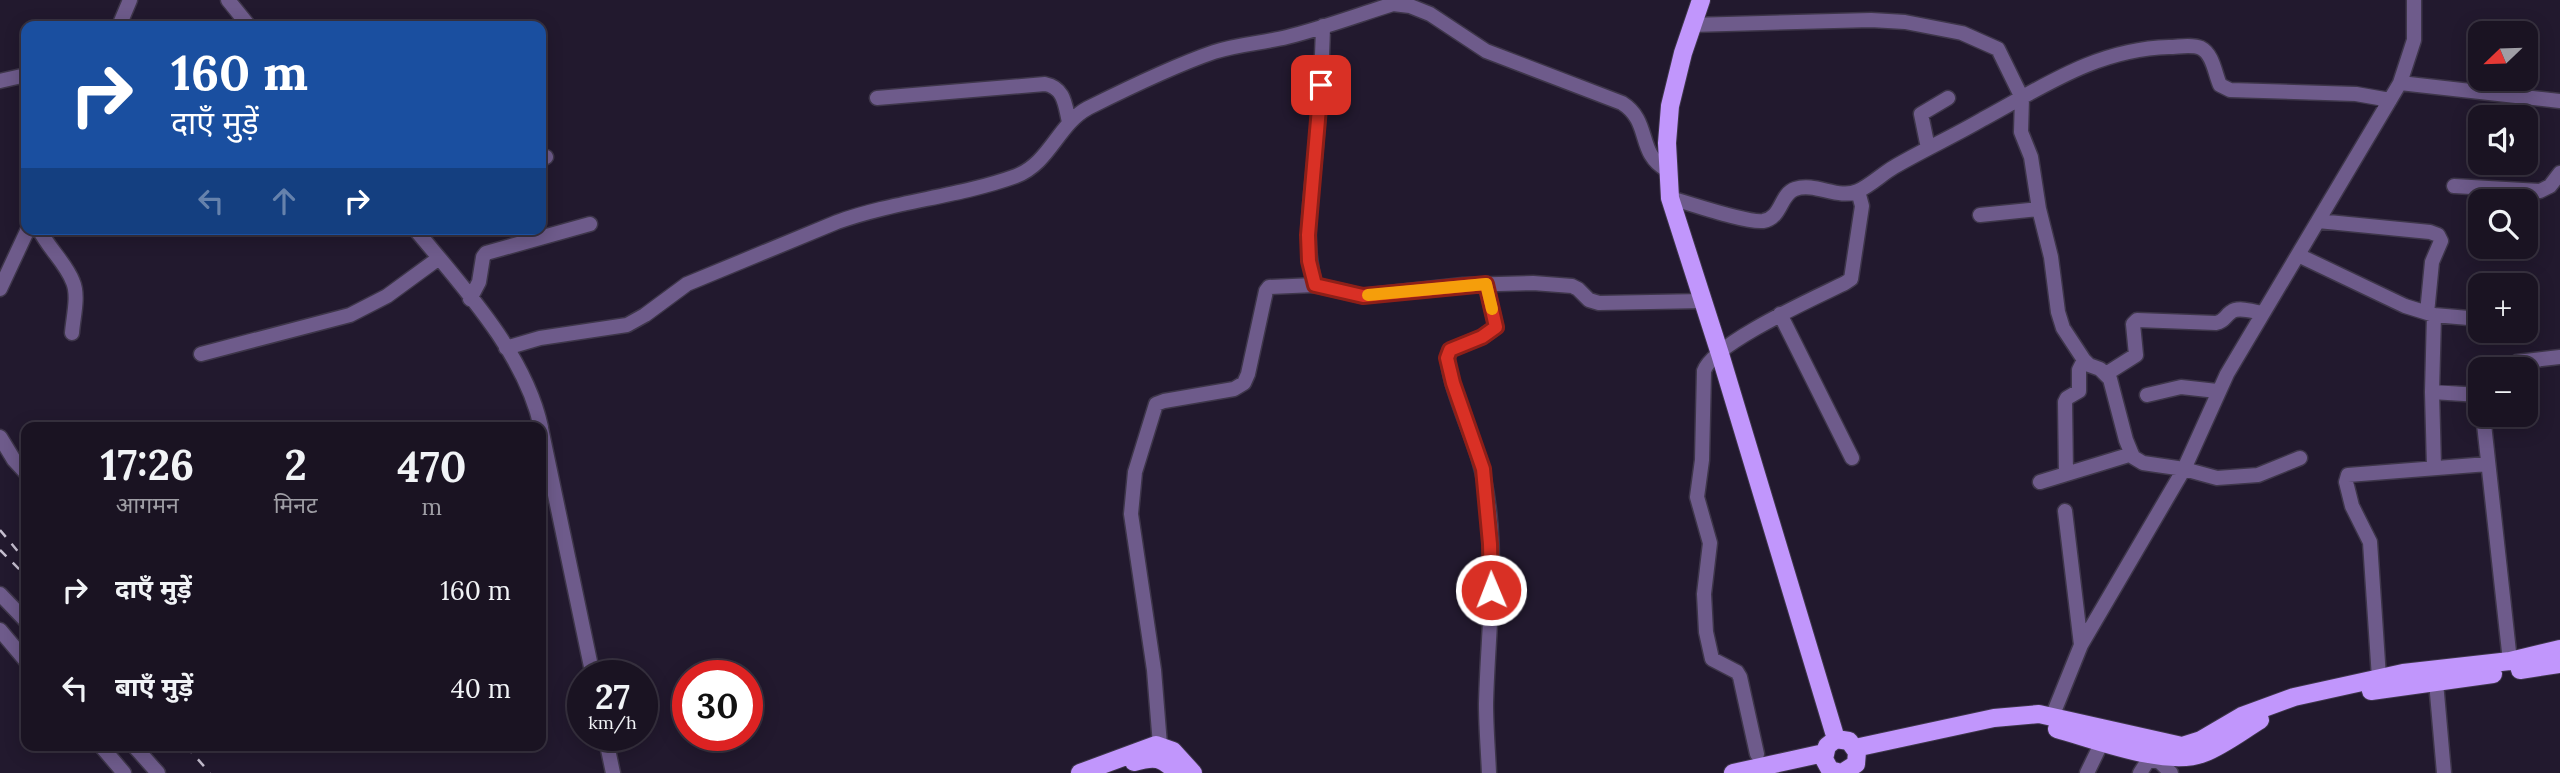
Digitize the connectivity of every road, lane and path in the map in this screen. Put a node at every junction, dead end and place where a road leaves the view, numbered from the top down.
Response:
1 (130, 0) edge
2 (228, 0) edge
3 (1701, 0) edge
4 (2414, 0) edge
5 (1405, 2) edge
6 (120, 21) edge
7 (245, 21) edge
8 (1691, 25) junction
9 (1323, 26) junction
10 (21, 76) edge
11 (0, 81) edge
12 (2400, 83) junction
13 (2022, 97) junction
14 (877, 98) dead end
15 (1948, 98) dead end
16 (2390, 100) junction
17 (2560, 100) edge
18 (1069, 122) junction
19 (1928, 148) junction
20 (1667, 170) junction
21 (2560, 173) edge
22 (2454, 186) dead end
23 (1858, 191) junction
24 (1670, 198) junction
25 (2039, 209) junction
26 (1980, 215) dead end
27 (2318, 221) junction
28 (590, 224) dead end
29 (25, 235) edge
30 (43, 235) edge
31 (420, 235) edge
32 (2298, 255) junction
33 (439, 258) junction
34 (1486, 284) junction
35 (1315, 285) junction
36 (0, 289) edge
37 (470, 299) junction
38 (1703, 301) junction
39 (2263, 313) junction
40 (1780, 314) junction
41 (2431, 314) junction
42 (2468, 318) edge
43 (72, 333) dead end
44 (506, 348) junction
45 (201, 354) dead end
46 (1720, 354) junction
47 (2560, 357) edge
48 (2084, 360) junction
49 (2538, 360) edge
50 (2106, 374) junction
51 (2217, 391) junction
52 (2432, 392) junction
53 (2468, 394) edge
54 (2147, 395) dead end
55 (539, 422) edge
56 (2484, 427) edge
57 (0, 437) edge
58 (546, 451) edge
59 (2132, 454) junction
60 (1852, 458) dead end
61 (2300, 458) dead end
62 (2488, 464) junction
63 (21, 467) edge
64 (2434, 467) junction
65 (2184, 469) junction
66 (2066, 474) junction
67 (2040, 482) dead end
68 (2065, 511) dead end
69 (0, 594) edge
70 (21, 616) edge
71 (0, 630) edge
72 (2081, 645) junction
73 (2560, 649) edge
74 (21, 655) edge
75 (590, 660) edge
76 (2510, 661) junction
77 (2560, 664) edge
78 (2379, 678) junction
79 (2436, 682) junction
80 (2052, 717) junction
81 (2102, 741) junction
82 (1160, 745) junction
83 (105, 751) edge
84 (138, 751) edge
85 (608, 751) edge
86 (1757, 754) dead end
87 (1842, 762) edge
88 (124, 773) edge
89 (158, 773) edge
90 (613, 773) edge
91 (1080, 773) edge
92 (1102, 773) edge
93 (1177, 773) edge
94 (1193, 773) edge
95 (1489, 773) edge
96 (1733, 773) edge
97 (1786, 773) edge
98 (2087, 773) edge
99 (2140, 773) edge
100 (2171, 773) edge
101 (2444, 773) edge

1 - 6 street
2 - 7 street
3 - 8 main road
4 - 12 street
5 - 9 street
5 - 20 street
8 - 13 street
8 - 20 main road
9 - 18 street
9 - 35 street
10 - 11 street
12 - 16 street
12 - 17 street
13 - 16 street
13 - 19 street
13 - 25 street
14 - 18 street
15 - 19 street
16 - 27 street
18 - 44 street
19 - 23 street
20 - 24 main road
21 - 22 street
23 - 24 street
23 - 40 street
24 - 38 main road
25 - 26 street
25 - 48 street
27 - 32 street
27 - 41 street
28 - 37 street
29 - 36 street
30 - 43 street
31 - 33 street
32 - 39 street
32 - 41 street
33 - 37 street
33 - 45 street
34 - 35 street
34 - 38 street
34 - 95 street
35 - 82 street
37 - 44 street
38 - 46 main road
39 - 50 street
39 - 51 street
40 - 46 street
40 - 60 street
41 - 42 street
41 - 52 street
44 - 55 street
46 - 86 street
46 - 87 main road
47 - 49 street
48 - 50 street
48 - 66 street
50 - 59 street
51 - 54 street
51 - 65 street
52 - 53 street
52 - 64 street
56 - 62 street
57 - 63 street
58 - 75 street
59 - 65 street
59 - 66 street
61 - 65 street
62 - 64 street
62 - 76 street
64 - 78 street
65 - 72 street
66 - 67 street
68 - 72 street
69 - 70 street
71 - 74 street
72 - 80 street
73 - 76 main road
76 - 78 main road
77 - 79 main road
78 - 80 main road
79 - 81 main road
79 - 101 street
80 - 87 main road
81 - 87 main road
81 - 98 street
82 - 91 main road
82 - 94 main road
83 - 88 street
84 - 89 street
85 - 90 street
87 - 96 main road
87 - 97 main road
92 - 93 main road
99 - 100 street

